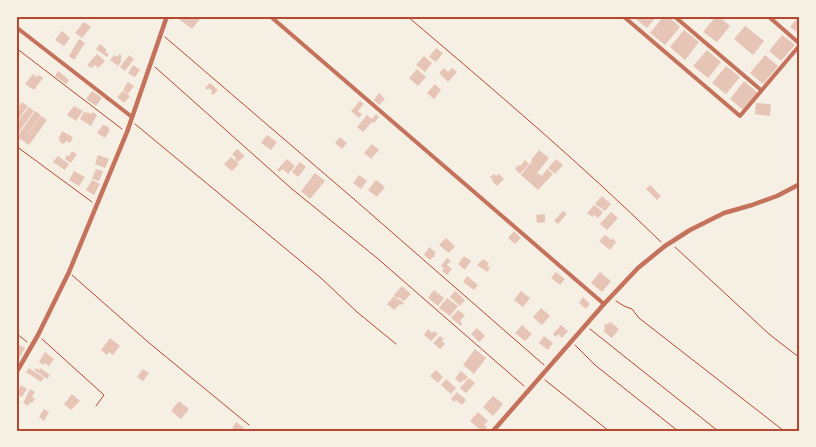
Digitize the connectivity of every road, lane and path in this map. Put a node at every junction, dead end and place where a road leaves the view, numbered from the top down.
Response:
1 (167, 16) edge
2 (270, 16) edge
3 (407, 16) edge
4 (623, 16) edge
5 (674, 16) edge
6 (768, 16) edge
7 (16, 27) edge
8 (161, 33) junction
9 (800, 44) edge
10 (16, 48) edge
11 (151, 63) junction
12 (761, 90) junction
13 (132, 116) junction
14 (127, 132) junction
15 (16, 146) edge
16 (800, 184) edge
17 (97, 205) junction
18 (670, 243) junction
19 (665, 246) junction
20 (69, 272) junction
21 (611, 298) junction
22 (604, 304) junction
23 (585, 326) junction
24 (16, 333) edge
25 (38, 335) junction
26 (571, 342) junction
27 (396, 344) dead end
28 (31, 345) junction
29 (800, 358) edge
30 (548, 368) junction
31 (16, 373) edge
32 (541, 376) junction
33 (528, 390) junction
34 (96, 406) dead end
35 (249, 425) dead end
36 (493, 431) edge
37 (609, 431) edge
38 (678, 431) edge
39 (718, 431) edge
40 (784, 431) edge

1 - 8 street
2 - 22 street
3 - 19 path
4 - 12 street
5 - 12 street
6 - 9 street
7 - 13 street
8 - 11 street
8 - 30 path
9 - 12 street
10 - 14 path
11 - 13 street
11 - 33 path
13 - 14 street
13 - 27 path
14 - 17 street
15 - 17 path
16 - 18 street
17 - 20 street
18 - 19 street
18 - 29 path
19 - 21 street
20 - 25 street
20 - 35 path
21 - 22 street
21 - 40 path
22 - 23 street
23 - 26 street
23 - 39 path
24 - 28 path
25 - 28 street
25 - 34 path
26 - 30 street
26 - 38 path
28 - 31 street
30 - 32 street
32 - 33 street
32 - 37 path
33 - 36 street

